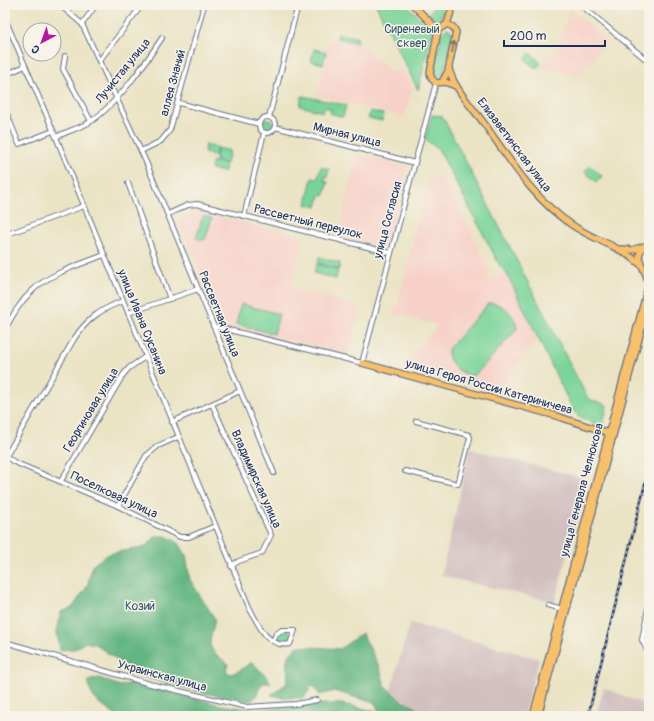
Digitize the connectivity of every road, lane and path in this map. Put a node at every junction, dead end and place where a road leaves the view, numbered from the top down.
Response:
1 (8, 5) edge
2 (60, 5) edge
3 (96, 5) edge
4 (142, 5) edge
5 (204, 5) edge
6 (298, 5) edge
7 (413, 5) edge
8 (453, 5) edge
9 (581, 5) edge
10 (5, 9) edge
11 (5, 19) edge
12 (82, 24) junction
13 (447, 24) junction
14 (438, 30) junction
15 (162, 38) dead end
16 (64, 56) dead end
17 (100, 61) junction
18 (648, 62) edge
19 (25, 66) junction
20 (449, 69) junction
21 (5, 75) edge
22 (442, 82) junction
23 (436, 83) junction
24 (456, 86) junction
25 (116, 98) junction
26 (179, 103) junction
27 (5, 109) edge
28 (269, 117) junction
29 (91, 121) junction
30 (259, 124) junction
31 (275, 127) junction
32 (53, 131) junction
33 (264, 133) junction
34 (56, 137) junction
35 (140, 151) junction
36 (415, 163) junction
37 (128, 183) dead end
38 (84, 206) junction
39 (168, 214) junction
40 (244, 216) junction
41 (5, 235) edge
42 (647, 245) edge
43 (621, 249) junction
44 (391, 253) junction
45 (104, 255) junction
46 (644, 269) edge
47 (198, 289) junction
48 (170, 299) junction
49 (123, 300) junction
50 (649, 302) edge
51 (128, 313) junction
52 (213, 326) junction
53 (5, 329) edge
54 (146, 357) junction
55 (362, 363) junction
56 (240, 391) junction
57 (212, 404) junction
58 (416, 421) dead end
59 (172, 422) junction
60 (609, 433) junction
61 (178, 437) junction
62 (5, 457) edge
63 (405, 471) dead end
64 (274, 473) dead end
65 (61, 481) junction
66 (118, 506) junction
67 (215, 526) junction
68 (231, 566) junction
69 (649, 604) edge
70 (548, 605) dead end
71 (562, 609) junction
72 (273, 641) junction
73 (5, 642) edge
74 (649, 654) edge
75 (317, 700) dead end
76 (533, 716) edge
77 (538, 716) edge

1 - 10 main road
2 - 12 street
3 - 12 street
4 - 17 street
5 - 26 street, аллея Знаний
6 - 28 street
7 - 14 main road
8 - 13 main road
9 - 18 street
11 - 19 street, улица Ивана Сусанина
12 - 17 street
13 - 14 main road
20 -> 13 main road
14 - 23 main road, улица Согласия
15 - 25 street, Лучистая улица
16 - 29 street
17 - 25 street
19 - 21 street
19 - 32 street, улица Ивана Сусанина
20 - 22 main road
20 - 24 main road, Елизаветинская улица
22 - 23 main road
22 - 24 main road
23 - 36 street, улица Согласия
24 - 43 main road, Елизаветинская улица
25 - 29 street, Лучистая улица
25 - 35 street, Рассветная улица
26 - 30 street
26 - 35 street, аллея Знаний
27 - 32 street
28 - 30 street
28 - 31 street
29 - 34 street, Лучистая улица
30 - 33 street
31 - 33 street
31 - 36 street, Мирная улица
32 - 34 street, улица Ивана Сусанина
33 - 40 street
34 - 38 street, улица Ивана Сусанина
35 - 39 street, Рассветная улица
36 - 44 street, улица Согласия
37 - 48 street
38 - 41 street
38 - 45 street, улица Ивана Сусанина
39 - 40 street, Рассветный переулок
39 - 47 street, Рассветная улица
40 - 44 street, Рассветный переулок
42 - 43 main road, Елизаветинская улица
42 - 46 main road, улица Генерала Челнокова
43 - 46 main road, Елизаветинская улица
44 - 55 street, улица Согласия
45 - 49 street, улица Ивана Сусанина
45 - 53 street
46 - 60 main road, улица Генерала Челнокова
47 - 48 street
47 - 52 street, Рассветная улица
48 - 51 street
49 - 51 street, улица Ивана Сусанина
49 - 62 street
50 - 77 main road, улица Генерала Челнокова
51 - 54 street, улица Ивана Сусанина
52 - 55 street
52 - 56 street, Рассветная улица
54 - 59 street, улица Ивана Сусанина
54 - 65 street, Георгиновая улица
55 - 60 main road, улица Героя России Катериничева
56 - 57 street
56 - 64 street, Рассветная улица
57 - 59 street
57 - 68 street, Владимирская улица
58 - 63 street
59 - 61 street, улица Ивана Сусанина
60 - 71 main road, улица Генерала Челнокова
61 - 66 street
61 - 67 street, улица Ивана Сусанина
62 - 65 street, Поселковая улица
65 - 66 street, Поселковая улица
66 - 67 street, Поселковая улица
67 - 68 street, улица Ивана Сусанина
68 - 72 street, улица Ивана Сусанина
69 - 74 street
70 - 71 street
71 - 76 main road, улица Генерала Челнокова
72 - 72 street
73 - 75 street, Украинская улица

